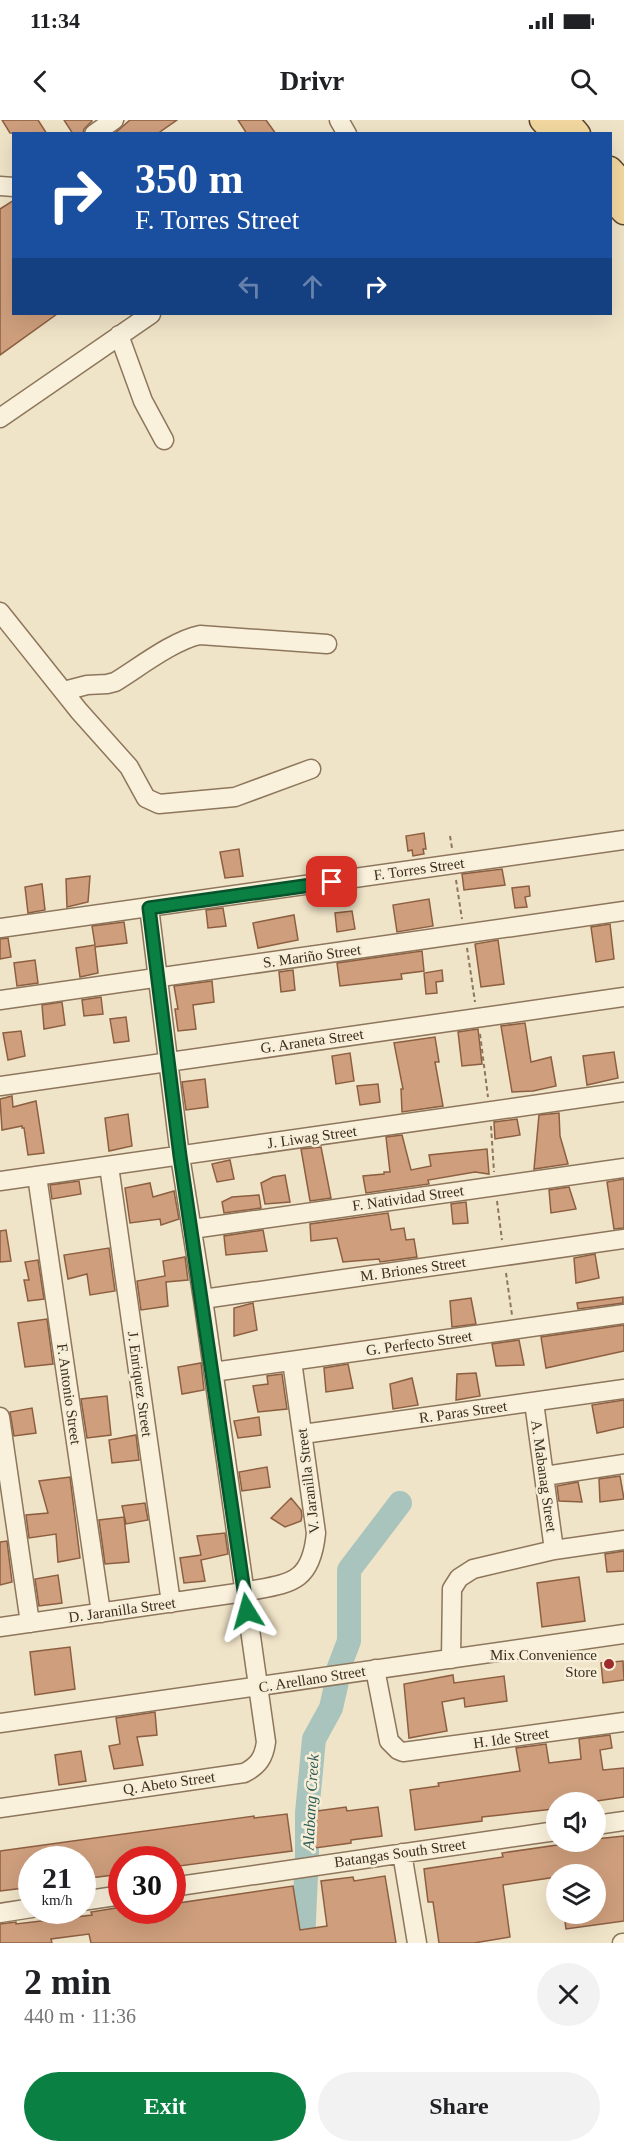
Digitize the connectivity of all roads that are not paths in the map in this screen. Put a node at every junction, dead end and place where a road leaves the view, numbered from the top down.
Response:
1 (114, 120) edge
2 (542, 120) edge
3 (570, 131) edge
4 (97, 132) edge
5 (612, 171) edge
6 (624, 184) edge
7 (612, 198) edge
8 (624, 212) edge
9 (150, 315) edge
10 (119, 336) junction
11 (0, 418) edge
12 (164, 440) dead end
13 (0, 612) edge
14 (327, 644) dead end
15 (64, 691) junction
16 (311, 769) dead end
17 (624, 840) edge
18 (149, 908) junction
19 (624, 912) edge
20 (0, 928) edge
21 (158, 978) junction
22 (624, 997) edge
23 (0, 1000) edge
24 (168, 1062) junction
25 (0, 1086) edge
26 (624, 1092) edge
27 (180, 1156) junction
28 (108, 1166) junction
29 (624, 1168) edge
30 (37, 1176) junction
31 (0, 1181) edge
32 (192, 1229) junction
33 (624, 1239) edge
34 (203, 1299) junction
35 (624, 1314) edge
36 (292, 1361) junction
37 (213, 1372) junction
38 (624, 1389) edge
39 (534, 1402) junction
40 (0, 1417) edge
41 (303, 1434) junction
42 (624, 1464) edge
43 (545, 1476) junction
44 (624, 1540) edge
45 (554, 1550) junction
46 (244, 1592) junction
47 (171, 1603) junction
48 (101, 1613) junction
49 (30, 1623) junction
50 (0, 1627) edge
51 (624, 1634) edge
52 (451, 1659) junction
53 (375, 1669) junction
54 (259, 1687) junction
55 (624, 1722) edge
56 (0, 1723) edge
57 (0, 1808) edge
58 (624, 1821) edge
59 (606, 1824) edge
60 (546, 1832) edge
61 (402, 1852) junction
62 (186, 1885) edge
63 (18, 1910) edge
64 (0, 1913) edge
65 (417, 1943) edge

1 - 4 street
2 - 3 main road
5 - 6 main road
7 - 8 main road
9 - 10 street
10 - 11 street
10 - 12 street
13 - 15 street
14 - 15 street
15 - 16 street
17 - 18 street, F. Torres Street
18 - 20 street, F. Torres Street
18 - 21 street
19 - 21 street, S. Mariño Street
21 - 23 street, S. Mariño Street
21 - 24 street
22 - 24 street, G. Araneta Street
24 - 25 street, G. Araneta Street
24 - 27 street
26 - 27 street, J. Liwag Street
27 - 28 street, J. Liwag Street
27 - 32 street
28 - 30 street, J. Liwag Street
28 - 47 street, J. Enriquez Street
29 - 32 street, F. Natividad Street
30 - 31 street, J. Liwag Street
30 - 48 street, F. Antonio Street
32 - 34 street
33 - 34 street, M. Briones Street
34 - 37 street
35 - 36 street, G. Perfecto Street
36 - 37 street, G. Perfecto Street
36 - 41 street, V. Jaranilla Street
37 - 46 street
38 - 39 street, R. Paras Street
39 - 41 street, R. Paras Street
39 - 43 street, A. Mabanag Street
40 - 49 street
41 - 46 street, V. Jaranilla Street
42 - 43 street
43 - 45 street, A. Mabanag Street
44 - 45 street
45 - 52 street
46 - 47 street, D. Jaranilla Street
46 - 54 street
47 - 48 street, D. Jaranilla Street
48 - 49 street, D. Jaranilla Street
49 - 50 street, D. Jaranilla Street
51 - 52 street, C. Arellano Street
52 - 53 street, C. Arellano Street
53 - 54 street, C. Arellano Street
53 - 55 street, H. Ide Street
54 - 56 street, C. Arellano Street
54 - 57 street, Q. Abeto Street
58 - 59 street
60 - 61 street, Batangas South Street
61 - 62 street, Batangas South Street
61 - 65 street
63 - 64 street

